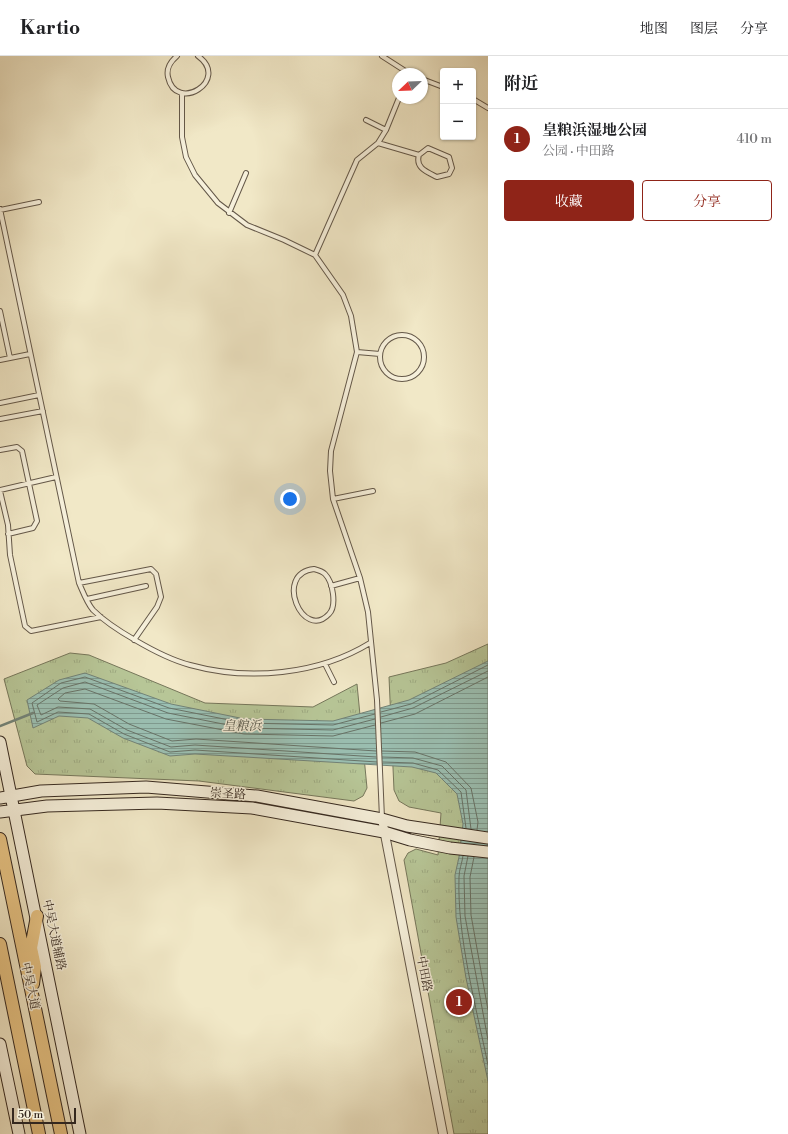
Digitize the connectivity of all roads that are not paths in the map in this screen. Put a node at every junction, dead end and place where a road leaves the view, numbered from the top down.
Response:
1 (177, 56) edge
2 (198, 56) edge
3 (382, 56) edge
4 (400, 68) edge
5 (428, 81) edge
6 (440, 86) edge
7 (182, 93) junction
8 (476, 101) edge
9 (397, 104) edge
10 (488, 108) edge
11 (366, 120) dead end
12 (386, 130) junction
13 (378, 143) junction
14 (419, 155) junction
15 (246, 173) dead end
16 (39, 202) dead end
17 (0, 209) edge
18 (229, 213) junction
19 (315, 255) junction
20 (0, 311) edge
21 (357, 352) junction
22 (30, 354) junction
23 (380, 354) junction
24 (10, 358) junction
25 (0, 360) edge
26 (39, 395) junction
27 (0, 403) edge
28 (43, 412) junction
29 (0, 420) edge
30 (0, 450) edge
31 (56, 477) junction
32 (28, 484) junction
33 (373, 490) dead end
34 (0, 491) edge
35 (333, 499) junction
36 (8, 534) junction
37 (360, 578) junction
38 (79, 583) junction
39 (146, 586) dead end
40 (331, 586) junction
41 (87, 599) junction
42 (101, 616) junction
43 (134, 640) junction
44 (370, 643) junction
45 (325, 664) junction
46 (334, 682) dead end
47 (0, 742) edge
48 (5, 797) edge
49 (13, 810) junction
50 (0, 812) edge
51 (382, 819) junction
52 (384, 832) junction
53 (488, 838) edge
54 (0, 839) edge
55 (488, 852) edge
56 (37, 916) junction
57 (0, 944) edge
58 (0, 975) edge
59 (10, 991) junction
60 (32, 995) junction
61 (0, 1044) edge
62 (32, 1103) junction
63 (19, 1134) edge
64 (33, 1134) edge
65 (39, 1134) edge
66 (61, 1134) edge
67 (80, 1134) edge
68 (443, 1134) edge

1 - 7 lane
2 - 7 lane
3 - 4 lane
5 - 6 lane
7 - 18 lane
8 - 10 lane
9 - 12 lane
11 - 12 lane
12 - 13 lane
13 - 14 lane
13 - 19 lane
14 - 14 lane
15 - 18 lane
16 - 17 lane
17 - 22 lane
18 - 19 lane
19 - 21 lane
20 - 24 lane
21 - 23 lane
21 - 35 lane
22 - 24 lane
22 - 26 lane
23 - 23 lane
24 - 25 lane
26 - 27 lane
26 - 28 lane
28 - 29 lane
28 - 31 lane
30 - 32 lane
31 - 32 lane
31 - 38 lane
32 - 34 lane
32 - 36 lane
33 - 35 lane
34 - 36 lane
35 - 37 lane
36 - 42 lane
37 - 40 lane
37 - 44 lane
38 - 41 lane
38 - 43 lane
39 - 41 lane
40 - 40 lane
41 - 42 lane
42 - 43 lane
43 - 45 lane
44 - 45 lane
44 - 51 lane
45 - 46 lane
47 - 48 main road, 中吴大道辅路
48 - 49 main road, 中吴大道辅路
48 - 51 main road, 崇圣路
49 - 50 main road, 崇圣路
49 - 52 main road, 崇圣路
49 - 56 main road, 中吴大道辅路
51 - 52 street, 中田路
51 - 53 main road, 崇圣路
52 - 55 main road, 崇圣路
52 - 68 street, 中田路
54 - 60 main road, 中吴大道
56 - 60 main road
56 - 67 main road, 中吴大道辅路
57 - 59 main road, 中吴大道
58 - 59 main road
59 - 62 main road, 中吴大道
60 - 66 main road, 中吴大道
61 - 63 main road
62 - 64 main road
62 - 65 main road, 中吴大道

